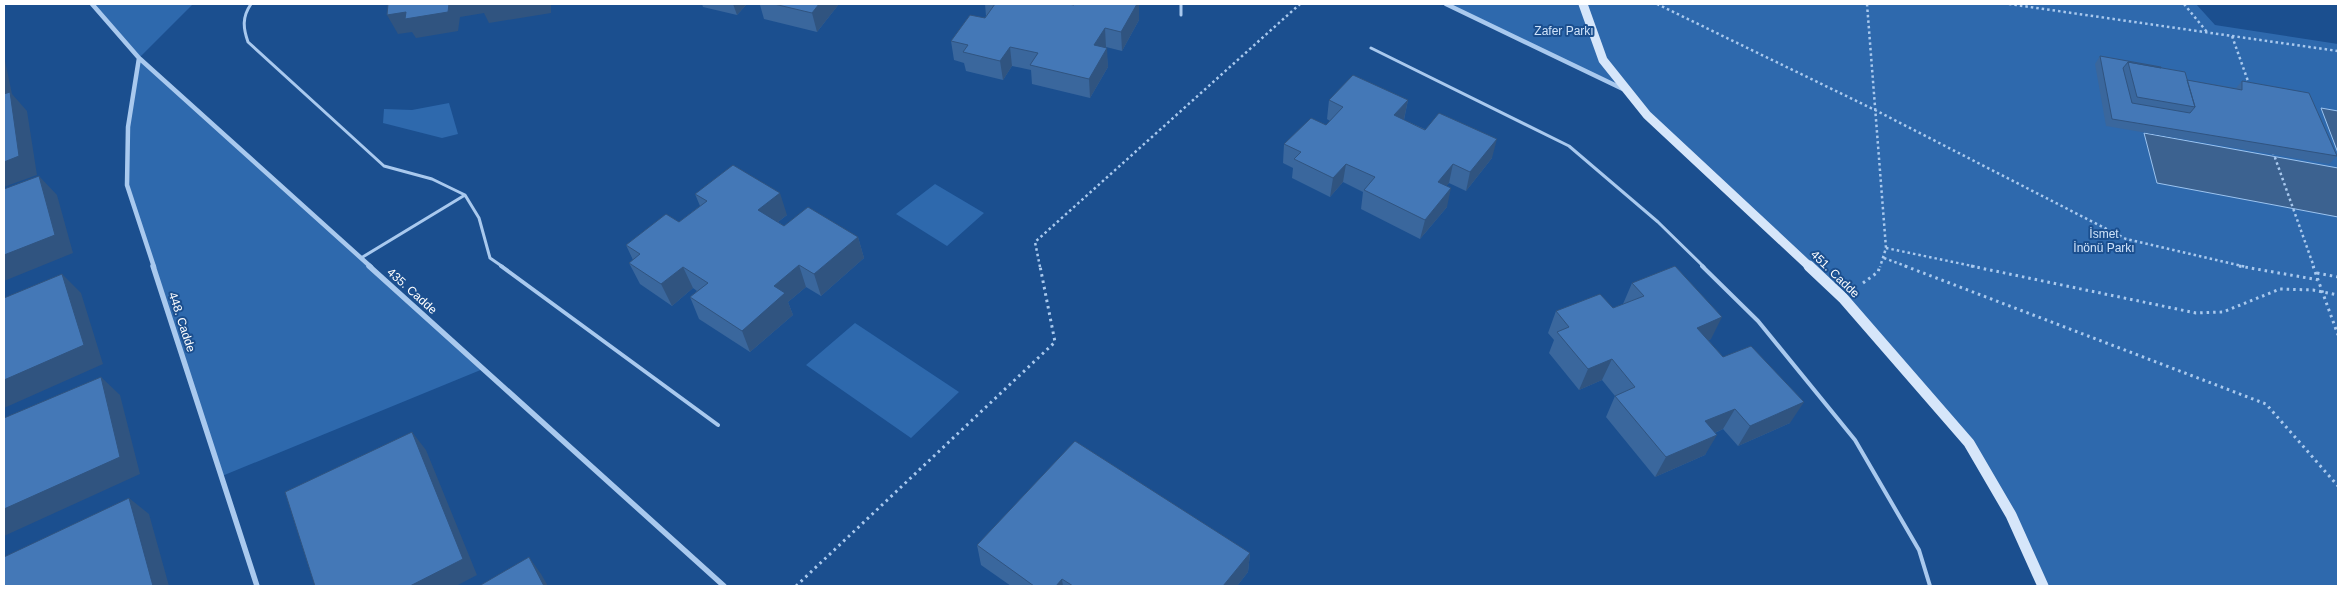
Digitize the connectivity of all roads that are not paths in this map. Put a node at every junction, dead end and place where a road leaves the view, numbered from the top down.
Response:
1 (92, 4) edge
2 (251, 4) edge
3 (1181, 4) edge
4 (1446, 4) edge
5 (1583, 4) edge
6 (1181, 15) dead end
7 (1371, 48) dead end
8 (139, 58) junction
9 (1628, 91) junction
10 (465, 195) junction
11 (361, 258) junction
12 (718, 425) dead end
13 (257, 586) edge
14 (724, 586) edge
15 (1930, 586) edge
16 (2043, 586) edge

1 - 8 street, 435. Cadde
2 - 10 lane
3 - 6 lane
4 - 9 street
5 - 9 street, 451. Cadde
7 - 15 lane
8 - 11 street, 435. Cadde
8 - 13 street, 448. Cadde
9 - 16 street, 451. Cadde
10 - 11 lane
10 - 12 lane
11 - 14 street, 435. Cadde

